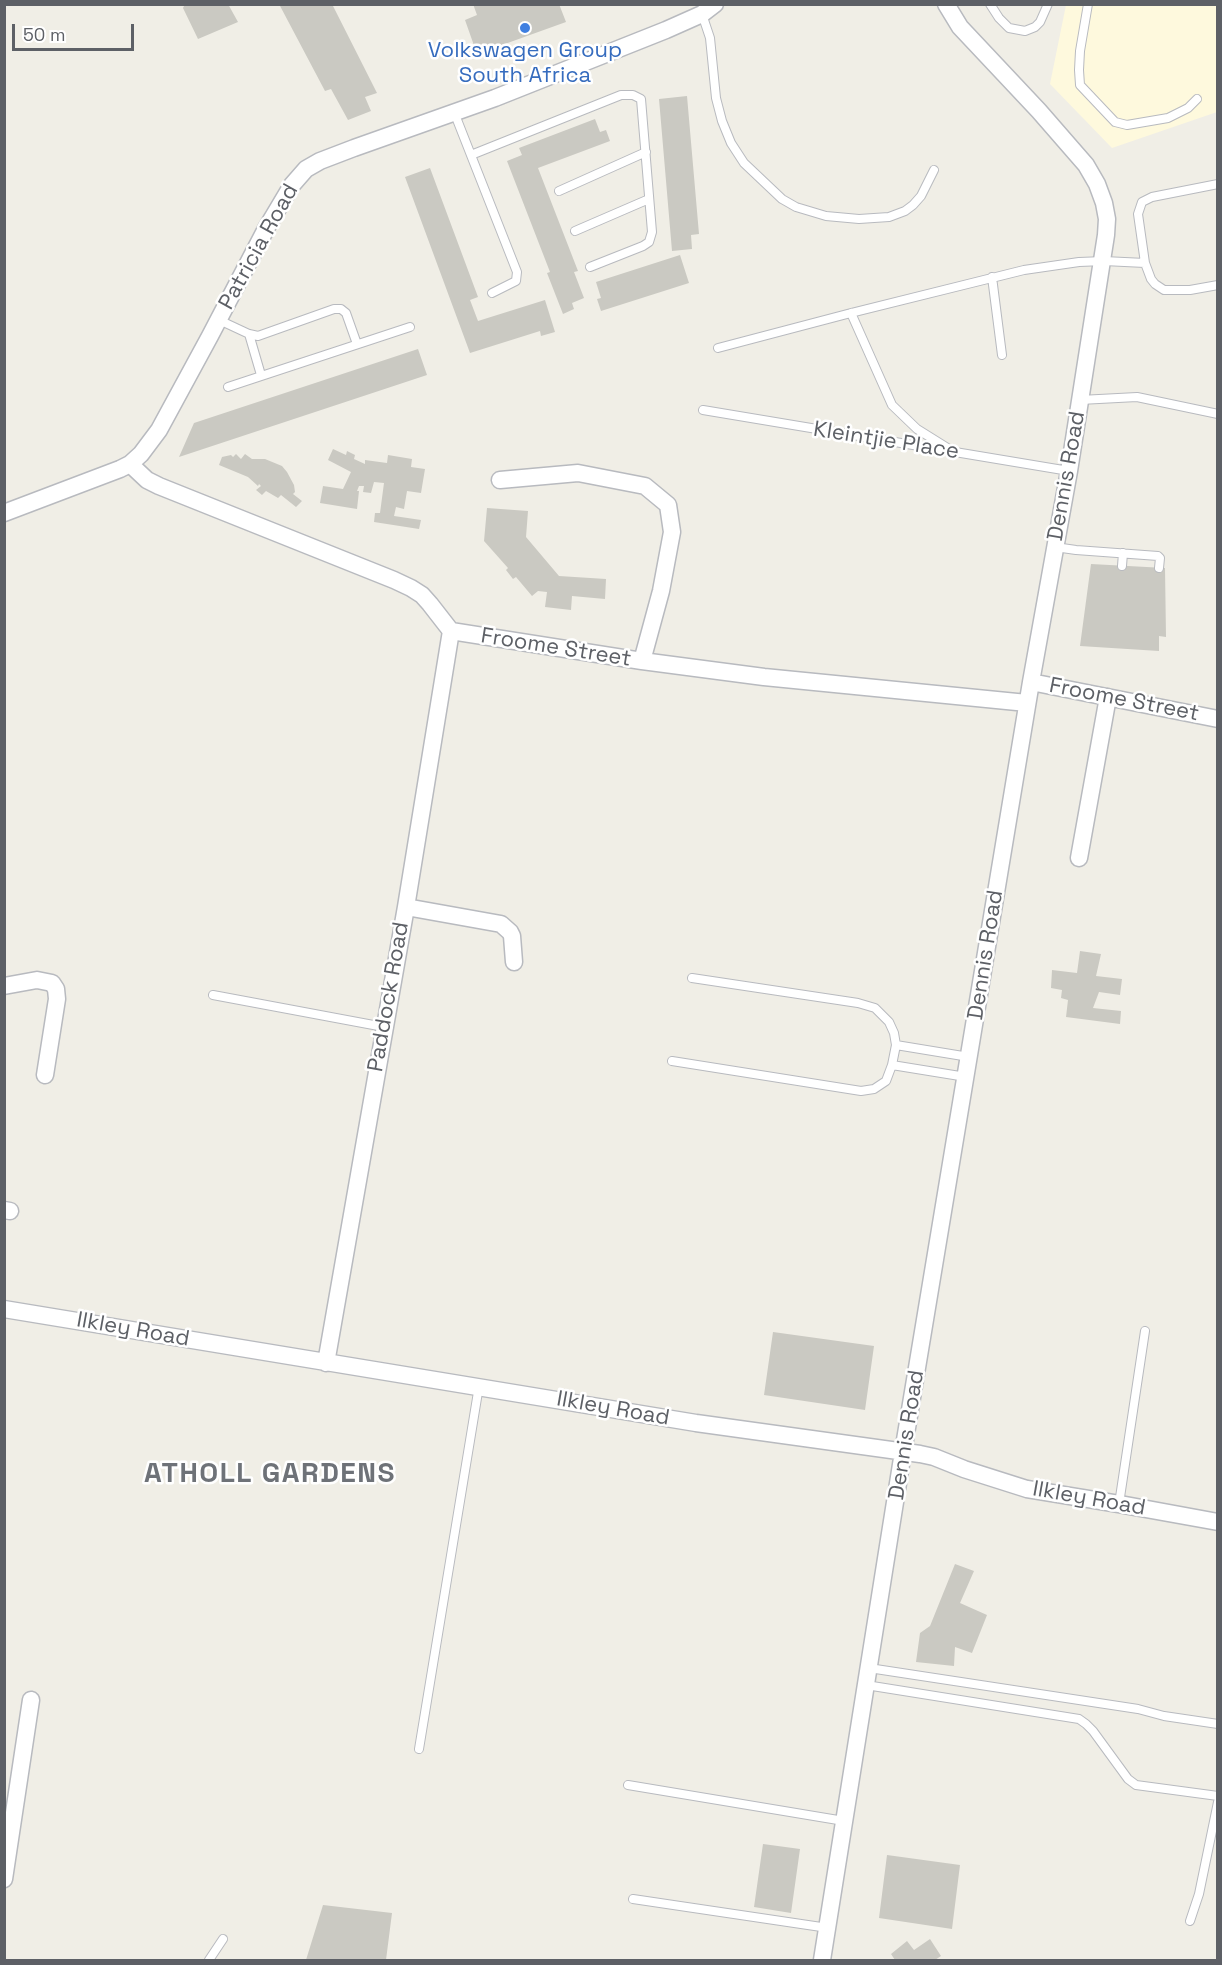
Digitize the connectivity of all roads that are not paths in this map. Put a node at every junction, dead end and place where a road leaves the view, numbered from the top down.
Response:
1 (946, 4) edge
2 (990, 4) edge
3 (1048, 4) edge
4 (1088, 4) edge
5 (709, 9) edge
6 (1197, 99) dead end
7 (454, 112) junction
8 (646, 152) junction
9 (471, 155) junction
10 (934, 170) dead end
11 (1218, 184) edge
12 (559, 191) dead end
13 (649, 199) junction
14 (575, 231) dead end
15 (1104, 261) junction
16 (1146, 263) junction
17 (591, 267) dead end
18 (992, 277) junction
19 (1218, 285) edge
20 (492, 293) dead end
21 (851, 313) junction
22 (219, 320) junction
23 (410, 327) dead end
24 (249, 334) junction
25 (357, 344) junction
26 (718, 348) dead end
27 (1002, 355) dead end
28 (261, 375) junction
29 (228, 387) dead end
30 (1080, 400) junction
31 (703, 410) dead end
32 (1218, 414) edge
33 (955, 452) junction
34 (130, 464) junction
35 (1069, 471) junction
36 (500, 480) dead end
37 (4, 513) edge
38 (1055, 547) junction
39 (1122, 554) junction
40 (1122, 566) dead end
41 (1159, 567) dead end
42 (451, 631) junction
43 (642, 661) junction
44 (1031, 682) junction
45 (1108, 697) junction
46 (1028, 703) junction
47 (1218, 719) edge
48 (1079, 858) dead end
49 (406, 907) junction
50 (514, 962) dead end
51 (692, 978) dead end
52 (4, 986) edge
53 (213, 995) dead end
54 (384, 1026) junction
55 (896, 1045) junction
56 (970, 1058) junction
57 (672, 1061) dead end
58 (892, 1065) junction
59 (45, 1075) dead end
60 (966, 1077) junction
61 (4, 1309) edge
62 (1145, 1331) dead end
63 (326, 1362) junction
64 (479, 1386) junction
65 (903, 1452) junction
66 (1119, 1504) junction
67 (1218, 1522) edge
68 (869, 1668) junction
69 (866, 1685) junction
70 (31, 1700) dead end
71 (1218, 1725) edge
72 (419, 1749) dead end
73 (628, 1785) dead end
74 (1218, 1796) edge
75 (1218, 1802) edge
76 (844, 1821) junction
77 (4, 1879) edge
78 (633, 1899) dead end
79 (1190, 1921) dead end
80 (828, 1928) junction
81 (223, 1939) dead end
82 (209, 1960) edge
83 (822, 1960) edge

1 - 15 street, Dennis Road
2 - 3 lane
4 - 6 lane
5 - 7 street, Patricia Road
5 - 10 lane
7 - 9 lane
7 - 22 street, Patricia Road
8 - 9 lane
8 - 12 lane
8 - 13 lane
9 - 20 lane
11 - 16 lane
13 - 14 lane
13 - 17 lane
15 - 16 lane
15 - 18 lane
15 - 30 street, Dennis Road
16 - 19 lane
18 - 21 lane
18 - 27 lane
21 - 26 lane
21 - 33 lane
22 - 24 lane
22 - 34 street, Patricia Road
23 - 25 lane
24 - 25 lane
24 - 28 lane
25 - 28 lane
28 - 29 lane
30 - 32 lane
30 - 35 street, Dennis Road
31 - 33 lane, Kleintjie Place
33 - 35 lane, Kleintjie Place
34 - 37 street, Patricia Road
34 - 42 street, Froome Street
35 - 38 street, Dennis Road
36 - 43 street
38 - 39 lane
38 - 44 street, Dennis Road
39 - 40 lane
39 - 41 lane
42 - 43 street, Froome Street
42 - 49 street, Paddock Road
43 - 46 street, Froome Street
44 - 45 street, Froome Street
44 - 46 street, Dennis Road
45 - 47 street, Froome Street
45 - 48 street
46 - 56 street, Dennis Road
49 - 50 street
49 - 54 street, Paddock Road
51 - 55 lane
52 - 59 street
53 - 54 lane
54 - 63 street, Paddock Road
55 - 56 lane
55 - 58 lane
56 - 60 street, Dennis Road
57 - 58 lane
58 - 60 lane
60 - 65 street, Dennis Road
61 - 63 street, Ilkley Road
62 - 66 lane
63 - 64 street, Ilkley Road
64 - 65 street, Ilkley Road
64 - 72 lane
65 - 66 street, Ilkley Road
65 - 68 street, Dennis Road
66 - 67 street, Ilkley Road
68 - 69 street, Dennis Road
68 - 71 lane
69 - 74 lane
69 - 76 street, Dennis Road
70 - 77 street
73 - 76 lane
75 - 79 lane
76 - 80 street, Dennis Road
78 - 80 lane
80 - 83 street, Dennis Road
81 - 82 lane

